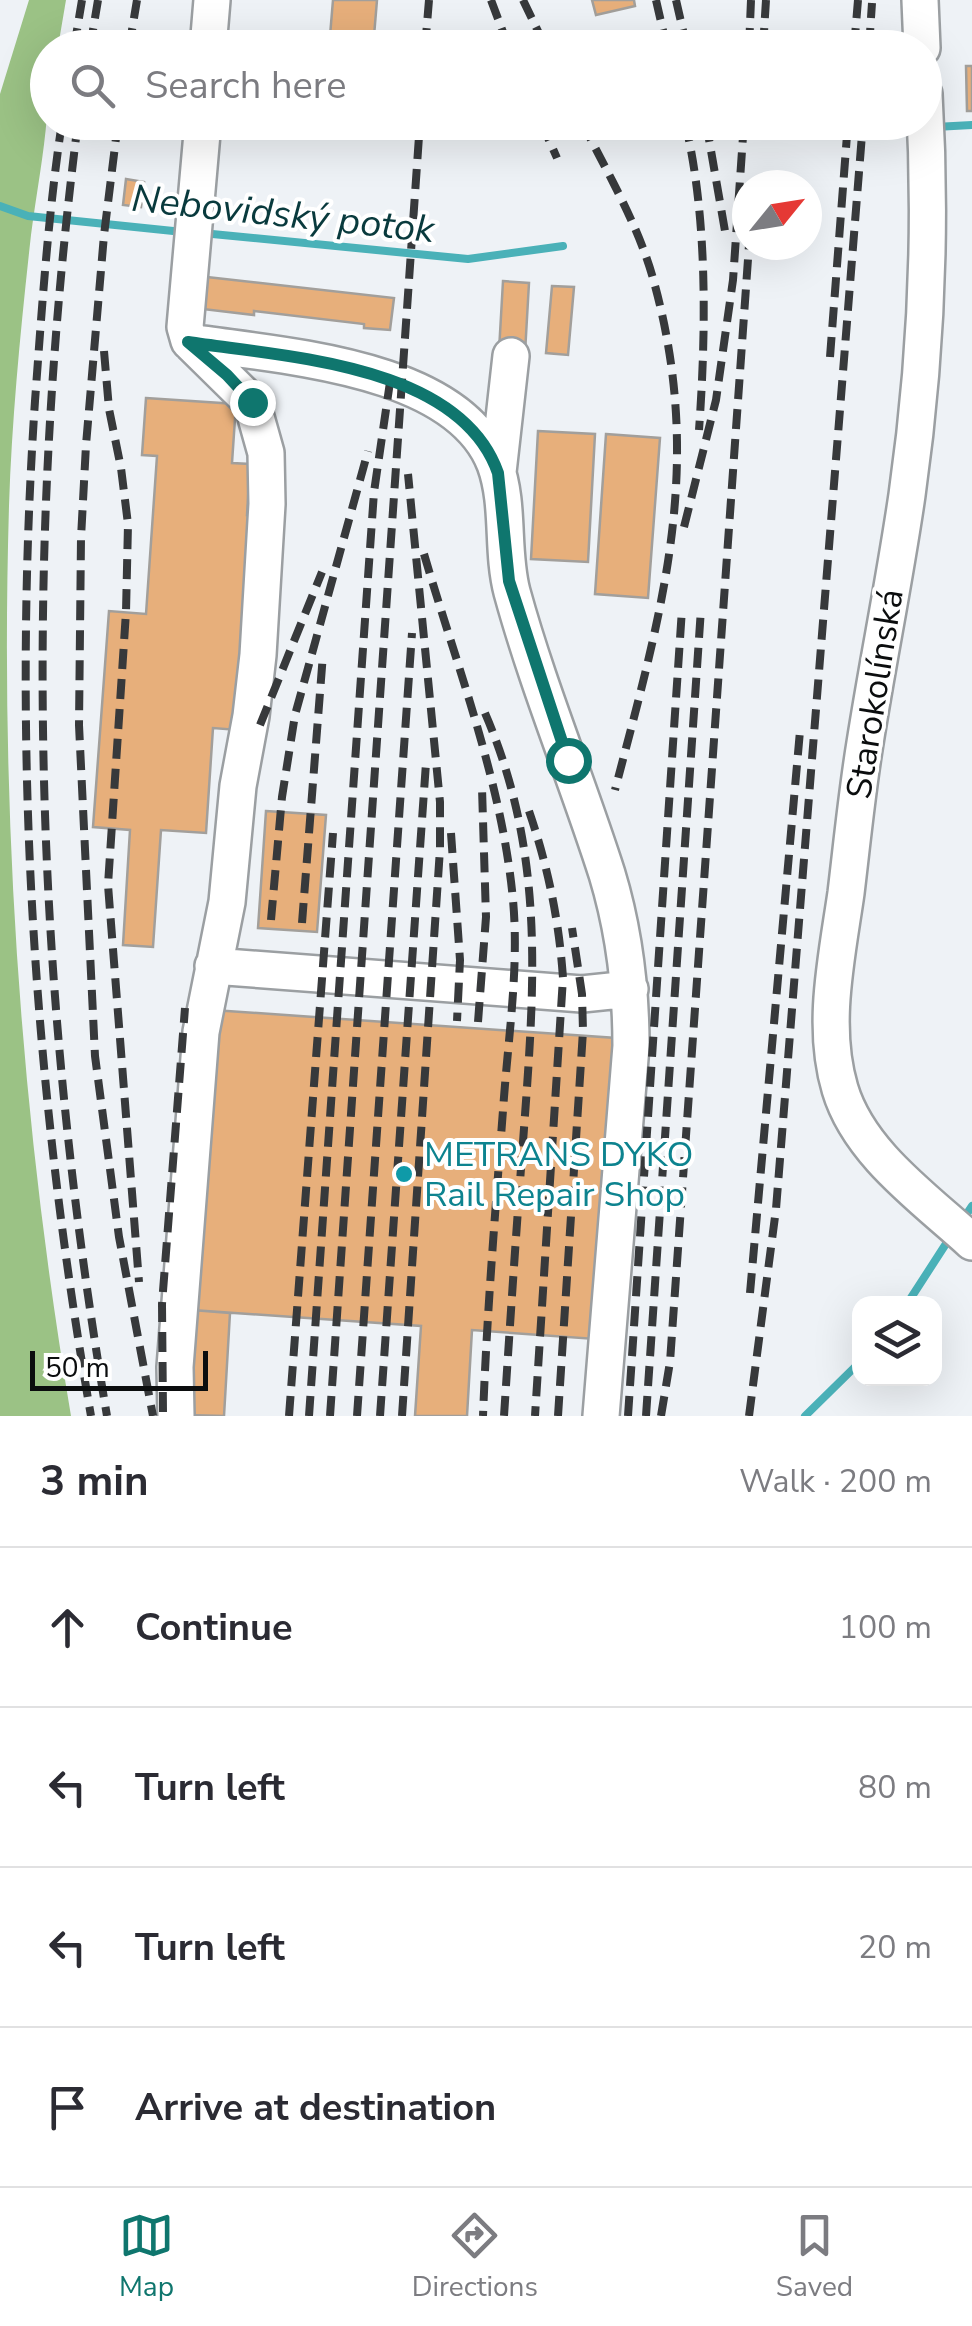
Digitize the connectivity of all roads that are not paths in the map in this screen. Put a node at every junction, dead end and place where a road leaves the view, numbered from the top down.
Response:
1 (212, 0) edge
2 (920, 0) edge
3 (210, 30) edge
4 (921, 30) edge
5 (202, 140) edge
6 (926, 140) edge
7 (188, 342) junction
8 (511, 356) dead end
9 (498, 473) junction
10 (260, 726) dead end
11 (238, 786) junction
12 (212, 966) junction
13 (630, 989) junction
14 (186, 1008) dead end
15 (972, 1242) edge
16 (176, 1416) edge
17 (601, 1416) edge

1 - 3 street
2 - 4 street
5 - 7 street
6 - 15 street, Starokolínská
7 - 9 street
7 - 11 street
8 - 9 street
9 - 13 street
10 - 11 street
11 - 12 street
11 - 14 street
12 - 13 street
12 - 16 street
13 - 17 street

